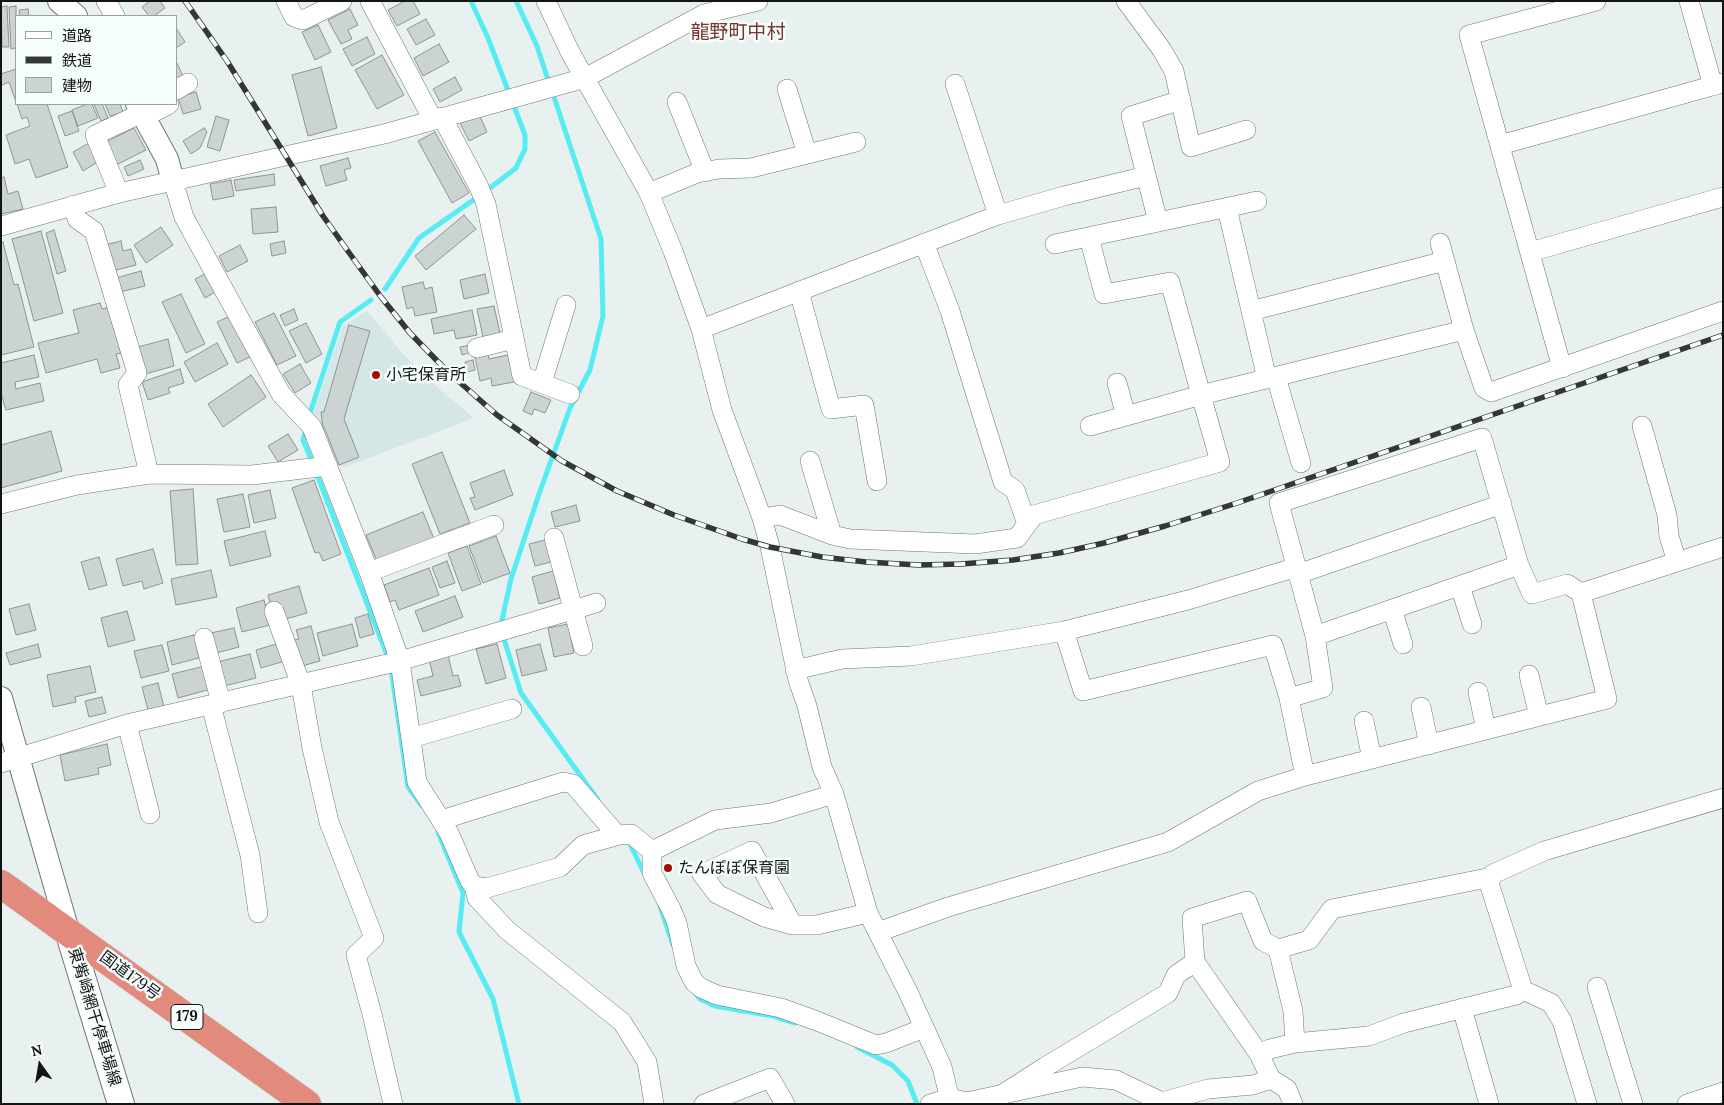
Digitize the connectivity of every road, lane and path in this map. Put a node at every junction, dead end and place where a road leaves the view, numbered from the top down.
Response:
1 (59, 1) edge
2 (106, 1) edge
3 (286, 1) edge
4 (342, 1) edge
5 (370, 1) edge
6 (546, 1) edge
7 (758, 1) edge
8 (1126, 1) edge
9 (1596, 1) edge
10 (1689, 1) edge
11 (1545, 8) edge
12 (75, 15) edge
13 (114, 15) edge
14 (585, 78) junction
15 (955, 84) dead end
16 (1718, 85) edge
17 (787, 89) dead end
18 (1181, 100) junction
19 (677, 102) dead end
20 (168, 105) edge
21 (141, 111) edge
22 (437, 119) junction
23 (1246, 130) dead end
24 (856, 142) dead end
25 (1500, 145) junction
26 (807, 154) junction
27 (705, 172) junction
28 (1146, 176) junction
29 (173, 181) junction
30 (119, 193) junction
31 (649, 194) junction
32 (1723, 197) edge
33 (1257, 201) dead end
34 (73, 205) junction
35 (1227, 208) junction
36 (998, 215) junction
37 (1158, 222) junction
38 (1, 226) edge
39 (1089, 237) junction
40 (924, 243) junction
41 (1440, 243) dead end
42 (1055, 244) dead end
43 (1530, 252) junction
44 (1445, 261) junction
45 (798, 291) junction
46 (566, 305) dead end
47 (1251, 311) junction
48 (1723, 311) edge
49 (701, 329) junction
50 (1464, 330) junction
51 (514, 339) junction
52 (477, 348) dead end
53 (1562, 368) junction
54 (1272, 378) junction
55 (542, 383) junction
56 (1117, 383) dead end
57 (570, 394) dead end
58 (1201, 395) junction
59 (1126, 416) junction
60 (1090, 426) dead end
61 (1642, 426) dead end
62 (810, 461) dead end
63 (1301, 463) dead end
64 (328, 466) junction
65 (149, 474) junction
66 (877, 481) dead end
67 (1, 504) edge
68 (1502, 504) junction
69 (762, 518) junction
70 (494, 524) dead end
71 (1027, 524) junction
72 (832, 535) junction
73 (554, 538) dead end
74 (1723, 547) edge
75 (1677, 562) junction
76 (1519, 565) junction
77 (1297, 570) junction
78 (369, 572) junction
79 (1460, 586) junction
80 (1581, 593) junction
81 (596, 603) dead end
82 (1392, 609) junction
83 (572, 610) junction
84 (274, 611) dead end
85 (1472, 624) dead end
86 (1064, 631) junction
87 (1315, 636) junction
88 (204, 638) dead end
89 (1403, 644) dead end
90 (583, 646) dead end
91 (400, 661) junction
92 (795, 670) junction
93 (1529, 675) dead end
94 (301, 685) junction
95 (1478, 692) dead end
96 (1, 698) edge
97 (1289, 698) junction
98 (216, 704) junction
99 (1421, 707) dead end
100 (512, 709) dead end
101 (1539, 716) junction
102 (1364, 721) dead end
103 (127, 724) junction
104 (1486, 730) junction
105 (411, 738) junction
106 (1429, 745) junction
107 (1372, 759) junction
108 (9, 760) edge
109 (1305, 776) junction
110 (834, 794) junction
111 (1723, 798) edge
112 (150, 814) dead end
113 (441, 820) junction
114 (617, 835) junction
115 (652, 851) junction
116 (1492, 877) junction
117 (1, 884) edge
118 (474, 886) junction
119 (258, 913) dead end
120 (868, 913) junction
121 (793, 924) junction
122 (68, 931) junction
123 (878, 932) junction
124 (1278, 949) junction
125 (1195, 962) junction
126 (1597, 987) dead end
127 (1523, 990) junction
128 (1462, 1008) junction
129 (924, 1028) junction
130 (1295, 1043) junction
131 (1259, 1054) junction
132 (1271, 1079) junction
133 (1723, 1092) edge
134 (1003, 1094) junction
135 (951, 1101) edge
136 (1155, 1101) edge
137 (121, 1104) edge
138 (307, 1104) edge
139 (393, 1104) edge
140 (654, 1104) edge
141 (704, 1104) edge
142 (785, 1104) edge
143 (930, 1104) edge
144 (1293, 1104) edge
145 (1489, 1104) edge
146 (1587, 1104) edge
147 (1632, 1104) edge
148 (1687, 1104) edge

1 - 12 street
2 - 13 street
3 - 4 street
5 - 22 street
6 - 14 street
7 - 14 street
8 - 18 street
9 - 11 street
10 - 16 street
11 - 25 street
14 - 22 street
14 - 31 street
15 - 36 street
16 - 25 street
17 - 26 street
18 - 23 street
18 - 28 street
19 - 27 street
20 - 21 street
21 - 29 street
21 - 30 street
22 - 29 street
22 - 51 street
24 - 26 street
25 - 43 street
26 - 27 street
27 - 31 street
28 - 36 street
28 - 37 street
29 - 30 street
29 - 64 street
30 - 34 street
31 - 49 street
32 - 43 street
33 - 35 street
34 - 38 street
34 - 65 street
35 - 37 street
35 - 47 street
36 - 40 street
37 - 39 street
39 - 42 street
39 - 58 street
40 - 45 street
40 - 71 street
41 - 44 street
43 - 53 street
44 - 47 street
44 - 50 street
45 - 49 street
45 - 66 street
46 - 55 street
47 - 54 street
48 - 53 street
49 - 69 street
50 - 53 street
50 - 54 street
51 - 52 street
51 - 55 street
54 - 58 street
54 - 63 street
55 - 57 street
56 - 59 street
58 - 59 street
58 - 71 street
59 - 60 street
61 - 75 street
62 - 72 street
64 - 65 street
64 - 78 street
65 - 67 street
68 - 76 street
68 - 77 street
68 - 77 street
69 - 72 street
69 - 92 street
70 - 78 street
71 - 72 street
73 - 83 street
74 - 75 street
75 - 80 street
76 - 79 street
76 - 80 street
77 - 86 street
77 - 87 street
78 - 91 street
79 - 82 street
79 - 85 street
80 - 101 street
81 - 83 street
82 - 87 street
82 - 89 street
83 - 90 street
83 - 91 street
84 - 94 street
86 - 92 street
86 - 97 street
87 - 97 street
88 - 98 street
91 - 94 street
91 - 105 street
92 - 110 street
93 - 101 street
94 - 98 street
94 - 139 street
95 - 104 street
96 - 108 street
97 - 109 street
98 - 103 street
98 - 119 street
99 - 106 street
100 - 105 street
101 - 104 street
102 - 107 street
103 - 108 street
103 - 112 street
104 - 106 street
105 - 113 street
106 - 107 street
107 - 109 street
108 - 122 street
109 - 123 street
110 - 115 street
110 - 120 street
111 - 116 street
113 - 114 street
113 - 118 street
114 - 115 street
114 - 118 street
115 - 129 street
116 - 124 street
116 - 127 street
117 - 122 highway, 国道179号 / 179
118 - 140 street
120 - 121 street
120 - 123 street
121 - 121 street
122 - 137 main road, 東觜崎網干停車場線
122 - 138 highway, 国道179号 / 179
123 - 129 street
124 - 125 street
124 - 130 street
125 - 131 street
125 - 134 street
126 - 147 street
127 - 128 street
127 - 146 street
128 - 130 street
128 - 145 street
129 - 135 street
130 - 131 street
131 - 132 street
132 - 136 street
132 - 144 street
133 - 148 street
134 - 135 street
134 - 136 street
135 - 143 street
141 - 142 street

